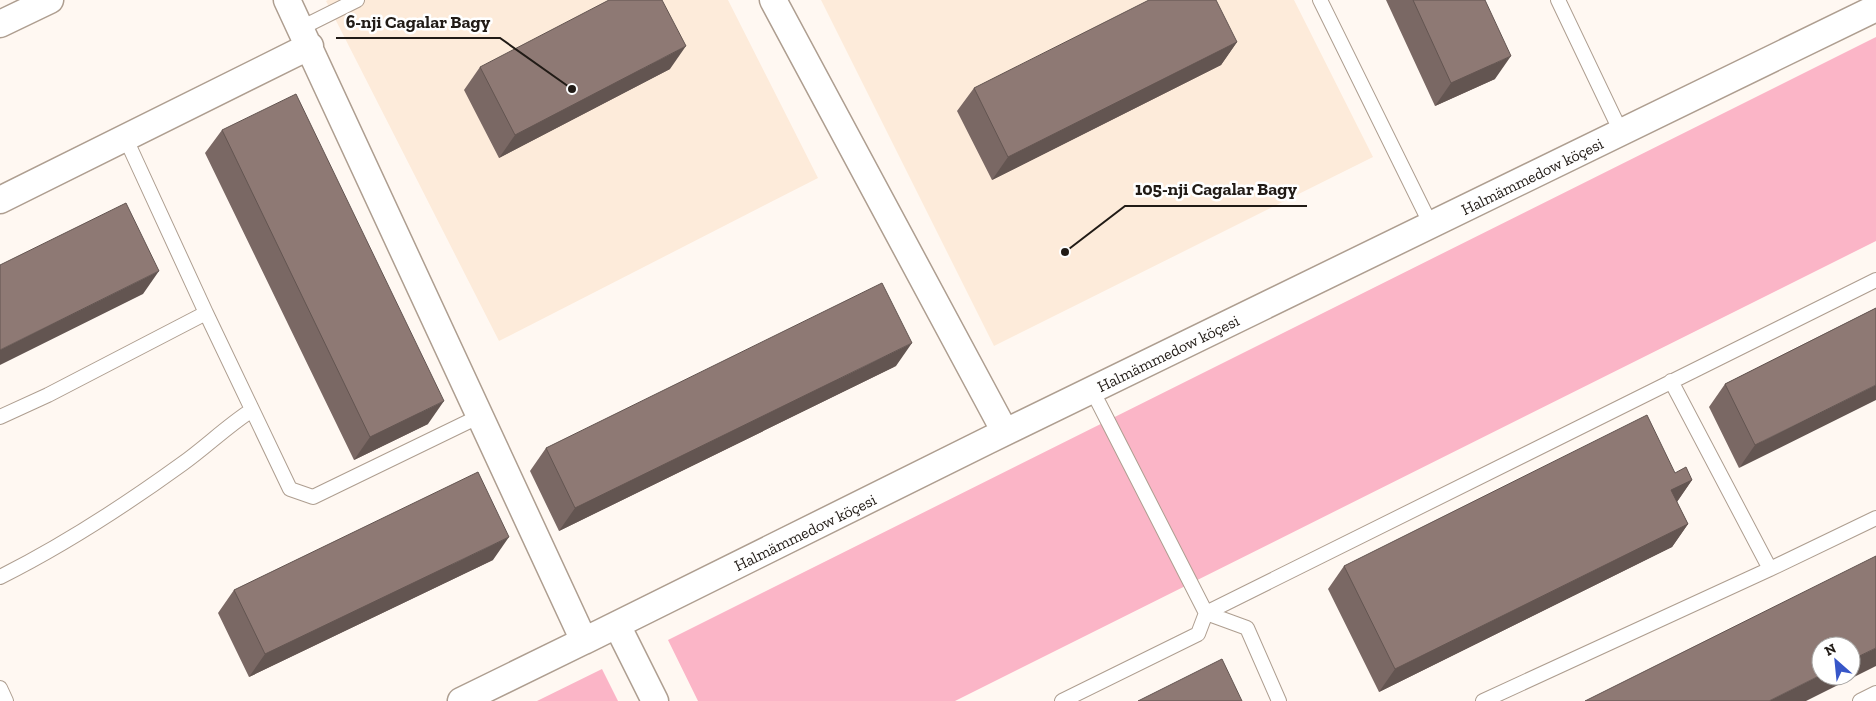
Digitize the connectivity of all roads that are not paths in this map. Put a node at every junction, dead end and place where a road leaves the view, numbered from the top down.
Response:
1 (287, 0) edge
2 (357, 0) edge
3 (773, 0) edge
4 (1320, 0) edge
5 (1558, 0) edge
6 (44, 1) edge
7 (1876, 8) edge
8 (0, 24) edge
9 (305, 37) junction
10 (1621, 132) junction
11 (125, 137) junction
12 (0, 200) edge
13 (1432, 225) junction
14 (1876, 280) edge
15 (206, 313) junction
16 (1671, 382) junction
17 (1092, 390) junction
18 (252, 410) junction
19 (480, 416) junction
20 (0, 417) edge
21 (996, 436) junction
22 (1876, 518) edge
23 (1770, 569) junction
24 (0, 577) edge
25 (1206, 613) junction
26 (617, 625) junction
27 (584, 641) junction
28 (0, 688) edge
29 (1876, 693) edge
30 (6, 701) edge
31 (462, 701) edge
32 (655, 701) edge
33 (1062, 701) edge
34 (1279, 701) edge
35 (1483, 701) edge
36 (1860, 701) edge

1 - 9 street
2 - 9 lane
3 - 21 street
4 - 13 lane
5 - 10 lane
6 - 8 street
7 - 10 street, Halmämmedow köçesi
9 - 11 street
9 - 19 street
10 - 13 street, Halmämmedow köçesi
11 - 12 street
11 - 15 lane
13 - 17 street, Halmämmedow köçesi
14 - 16 lane
15 - 18 lane
15 - 20 lane
16 - 23 lane
16 - 25 lane
17 - 21 street, Halmämmedow köçesi
17 - 25 lane
18 - 19 lane
18 - 24 lane
19 - 27 street
21 - 26 street, Halmämmedow köçesi
21 - 27 street
22 - 23 lane
23 - 35 lane
25 - 33 lane
25 - 34 lane
26 - 27 street, Halmämmedow köçesi
26 - 32 street
27 - 31 street, Halmämmedow köçesi
28 - 30 lane
29 - 36 lane

